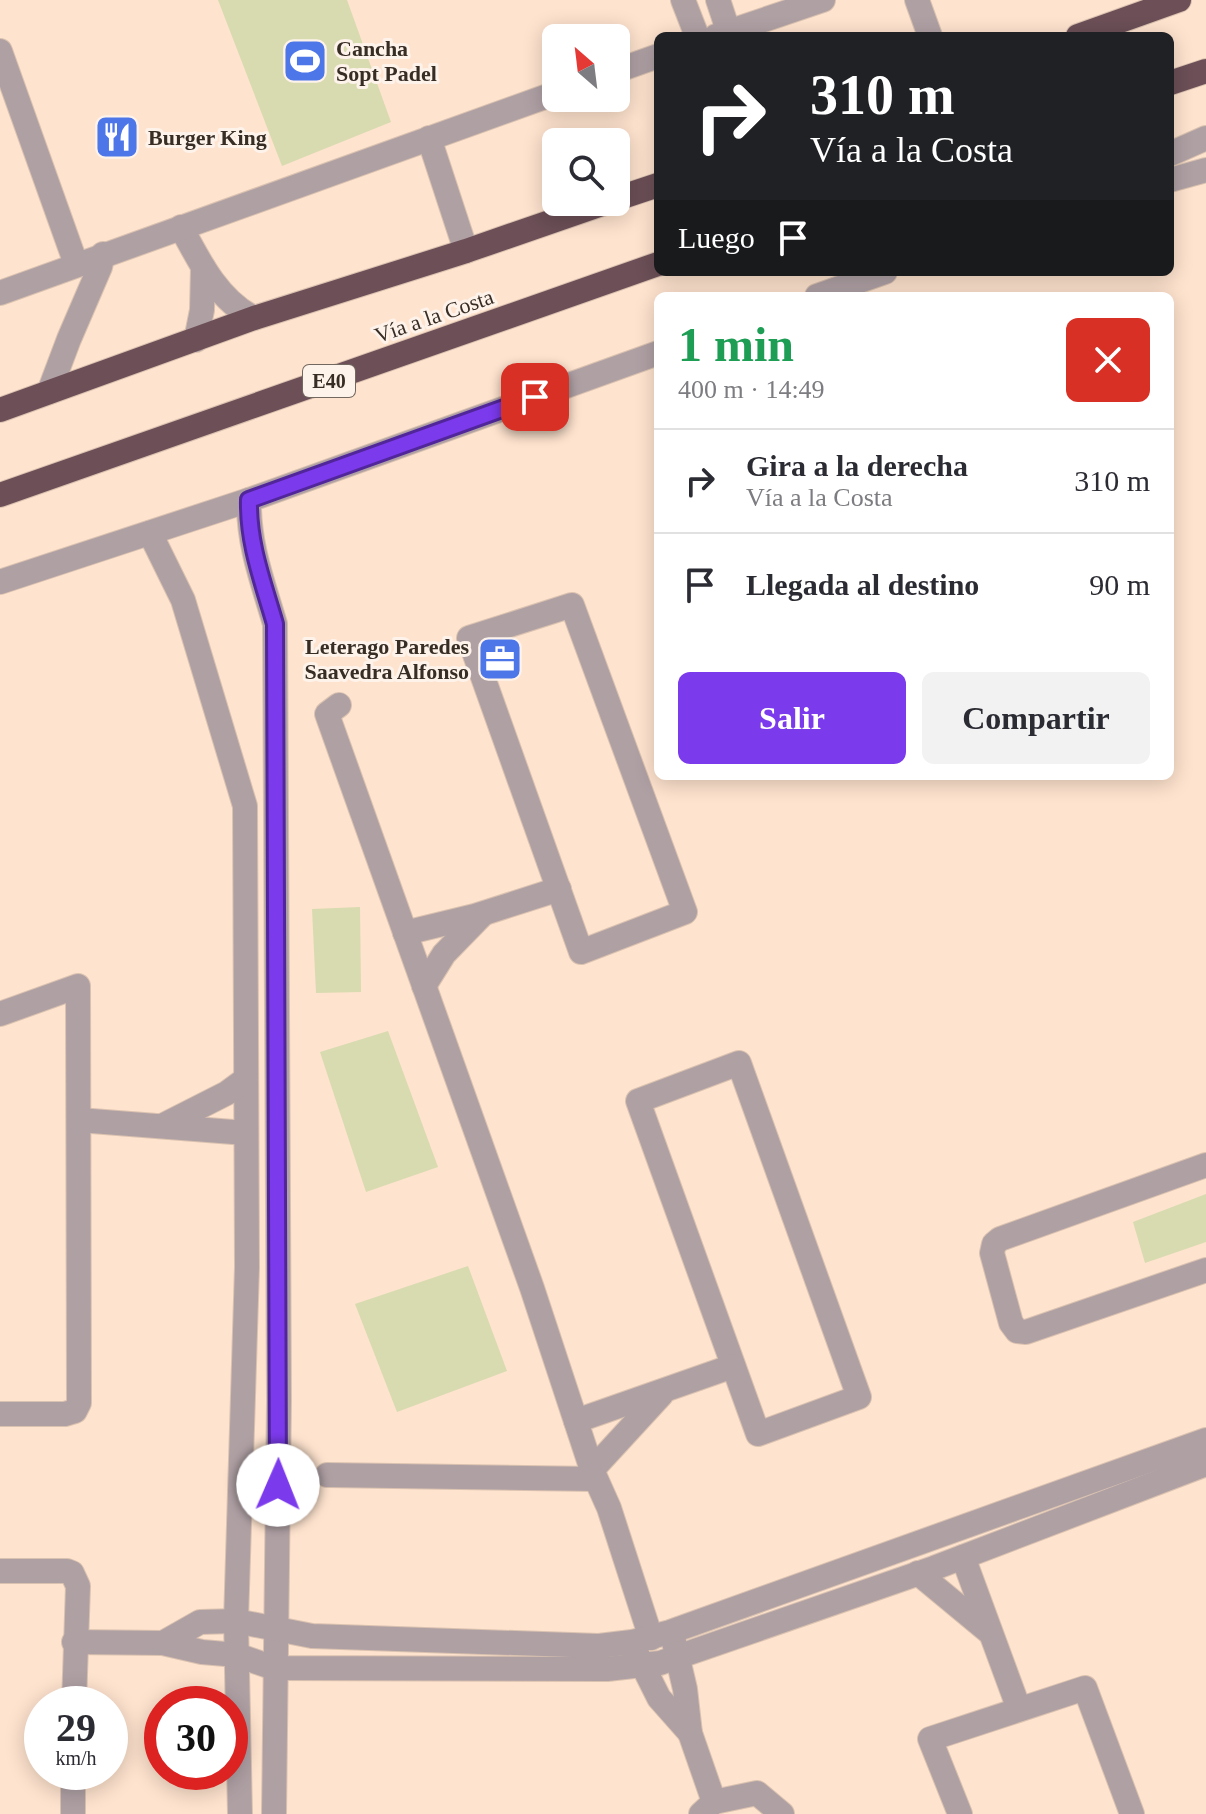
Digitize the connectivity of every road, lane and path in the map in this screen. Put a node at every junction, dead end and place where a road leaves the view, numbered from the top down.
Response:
1 (683, 0) edge
2 (718, 0) edge
3 (823, 0) edge
4 (917, 0) edge
5 (1179, 0) edge
6 (695, 32) edge
7 (724, 32) edge
8 (733, 32) edge
9 (929, 32) edge
10 (1089, 32) edge
11 (0, 51) edge
12 (654, 57) edge
13 (630, 66) edge
14 (1206, 71) edge
15 (1174, 82) edge
16 (542, 98) edge
17 (429, 138) junction
18 (1206, 138) edge
19 (1174, 152) edge
20 (1206, 170) edge
21 (1174, 179) edge
22 (654, 186) edge
23 (630, 194) edge
24 (567, 216) edge
25 (181, 227) junction
26 (466, 251) junction
27 (103, 254) junction
28 (76, 264) junction
29 (654, 265) edge
30 (203, 267) junction
31 (874, 276) edge
32 (828, 292) edge
33 (0, 293) edge
34 (254, 318) junction
35 (196, 340) junction
36 (654, 354) edge
37 (49, 392) junction
38 (0, 410) edge
39 (0, 495) edge
40 (249, 500) junction
41 (150, 533) junction
42 (0, 582) edge
43 (339, 705) dead end
44 (559, 889) junction
45 (484, 913) junction
46 (405, 933) junction
47 (424, 986) junction
48 (0, 1014) edge
49 (246, 1079) junction
50 (79, 1120) junction
51 (160, 1127) junction
52 (246, 1133) junction
53 (1206, 1165) edge
54 (277, 1175) junction
55 (247, 1176) junction
56 (1206, 1270) edge
57 (733, 1366) junction
58 (665, 1390) junction
59 (0, 1414) edge
60 (576, 1421) junction
61 (1206, 1440) edge
62 (1206, 1464) edge
63 (593, 1474) junction
64 (327, 1475) dead end
65 (1049, 1497) junction
66 (1058, 1521) junction
67 (963, 1557) junction
68 (0, 1571) edge
69 (918, 1573) junction
70 (236, 1621) junction
71 (276, 1627) junction
72 (990, 1632) junction
73 (651, 1637) junction
74 (74, 1642) junction
75 (163, 1643) junction
76 (237, 1655) junction
77 (678, 1656) junction
78 (642, 1665) junction
79 (274, 1668) junction
80 (74, 1686) edge
81 (1019, 1709) junction
82 (690, 1733) junction
83 (73, 1790) edge
84 (708, 1808) edge
85 (73, 1814) edge
86 (240, 1814) edge
87 (274, 1814) edge
88 (782, 1814) edge
89 (960, 1814) edge
90 (1132, 1814) edge

1 - 6 street
2 - 7 street
3 - 8 street
4 - 9 street
5 - 10 highway
11 - 28 street
12 - 13 street
14 - 15 highway
16 - 17 street
17 - 25 street
17 - 26 street
18 - 19 street
20 - 21 street
22 - 23 highway
24 - 26 highway
25 - 27 street
25 - 30 street
26 - 34 highway
27 - 28 street
27 - 37 street
28 - 33 street
29 - 39 highway, Vía a la Costa / E40
30 - 34 street
30 - 35 street
31 - 32 street
34 - 35 highway
35 - 37 highway
36 - 40 street
37 - 38 highway
40 - 41 street
40 - 54 street
41 - 42 street
41 - 49 street
43 - 46 street
44 - 44 street
44 - 45 street
45 - 46 street
45 - 47 street
46 - 47 street
47 - 60 street
48 - 50 street
49 - 51 street
49 - 52 street
50 - 51 street
50 - 59 street
51 - 52 street
52 - 55 street
53 - 56 street
54 - 55 street
54 - 71 street
55 - 70 street
57 - 57 street
57 - 58 street
58 - 60 street
58 - 63 street
60 - 63 street
61 - 65 street
62 - 66 street
63 - 64 street
63 - 73 street
65 - 66 street
65 - 73 street
66 - 67 street
67 - 69 street
67 - 72 street
68 - 74 street
69 - 72 street
69 - 77 street
70 - 71 street
70 - 75 street
70 - 76 street
71 - 73 street
71 - 79 street
72 - 81 street
73 - 77 street
73 - 78 street
74 - 75 street
74 - 80 street
75 - 76 street
76 - 79 street
76 - 86 street
77 - 78 street
77 - 82 street
78 - 79 street
78 - 82 street
79 - 87 street
81 - 89 street
81 - 90 street
82 - 84 street
83 - 85 street
84 - 88 street

